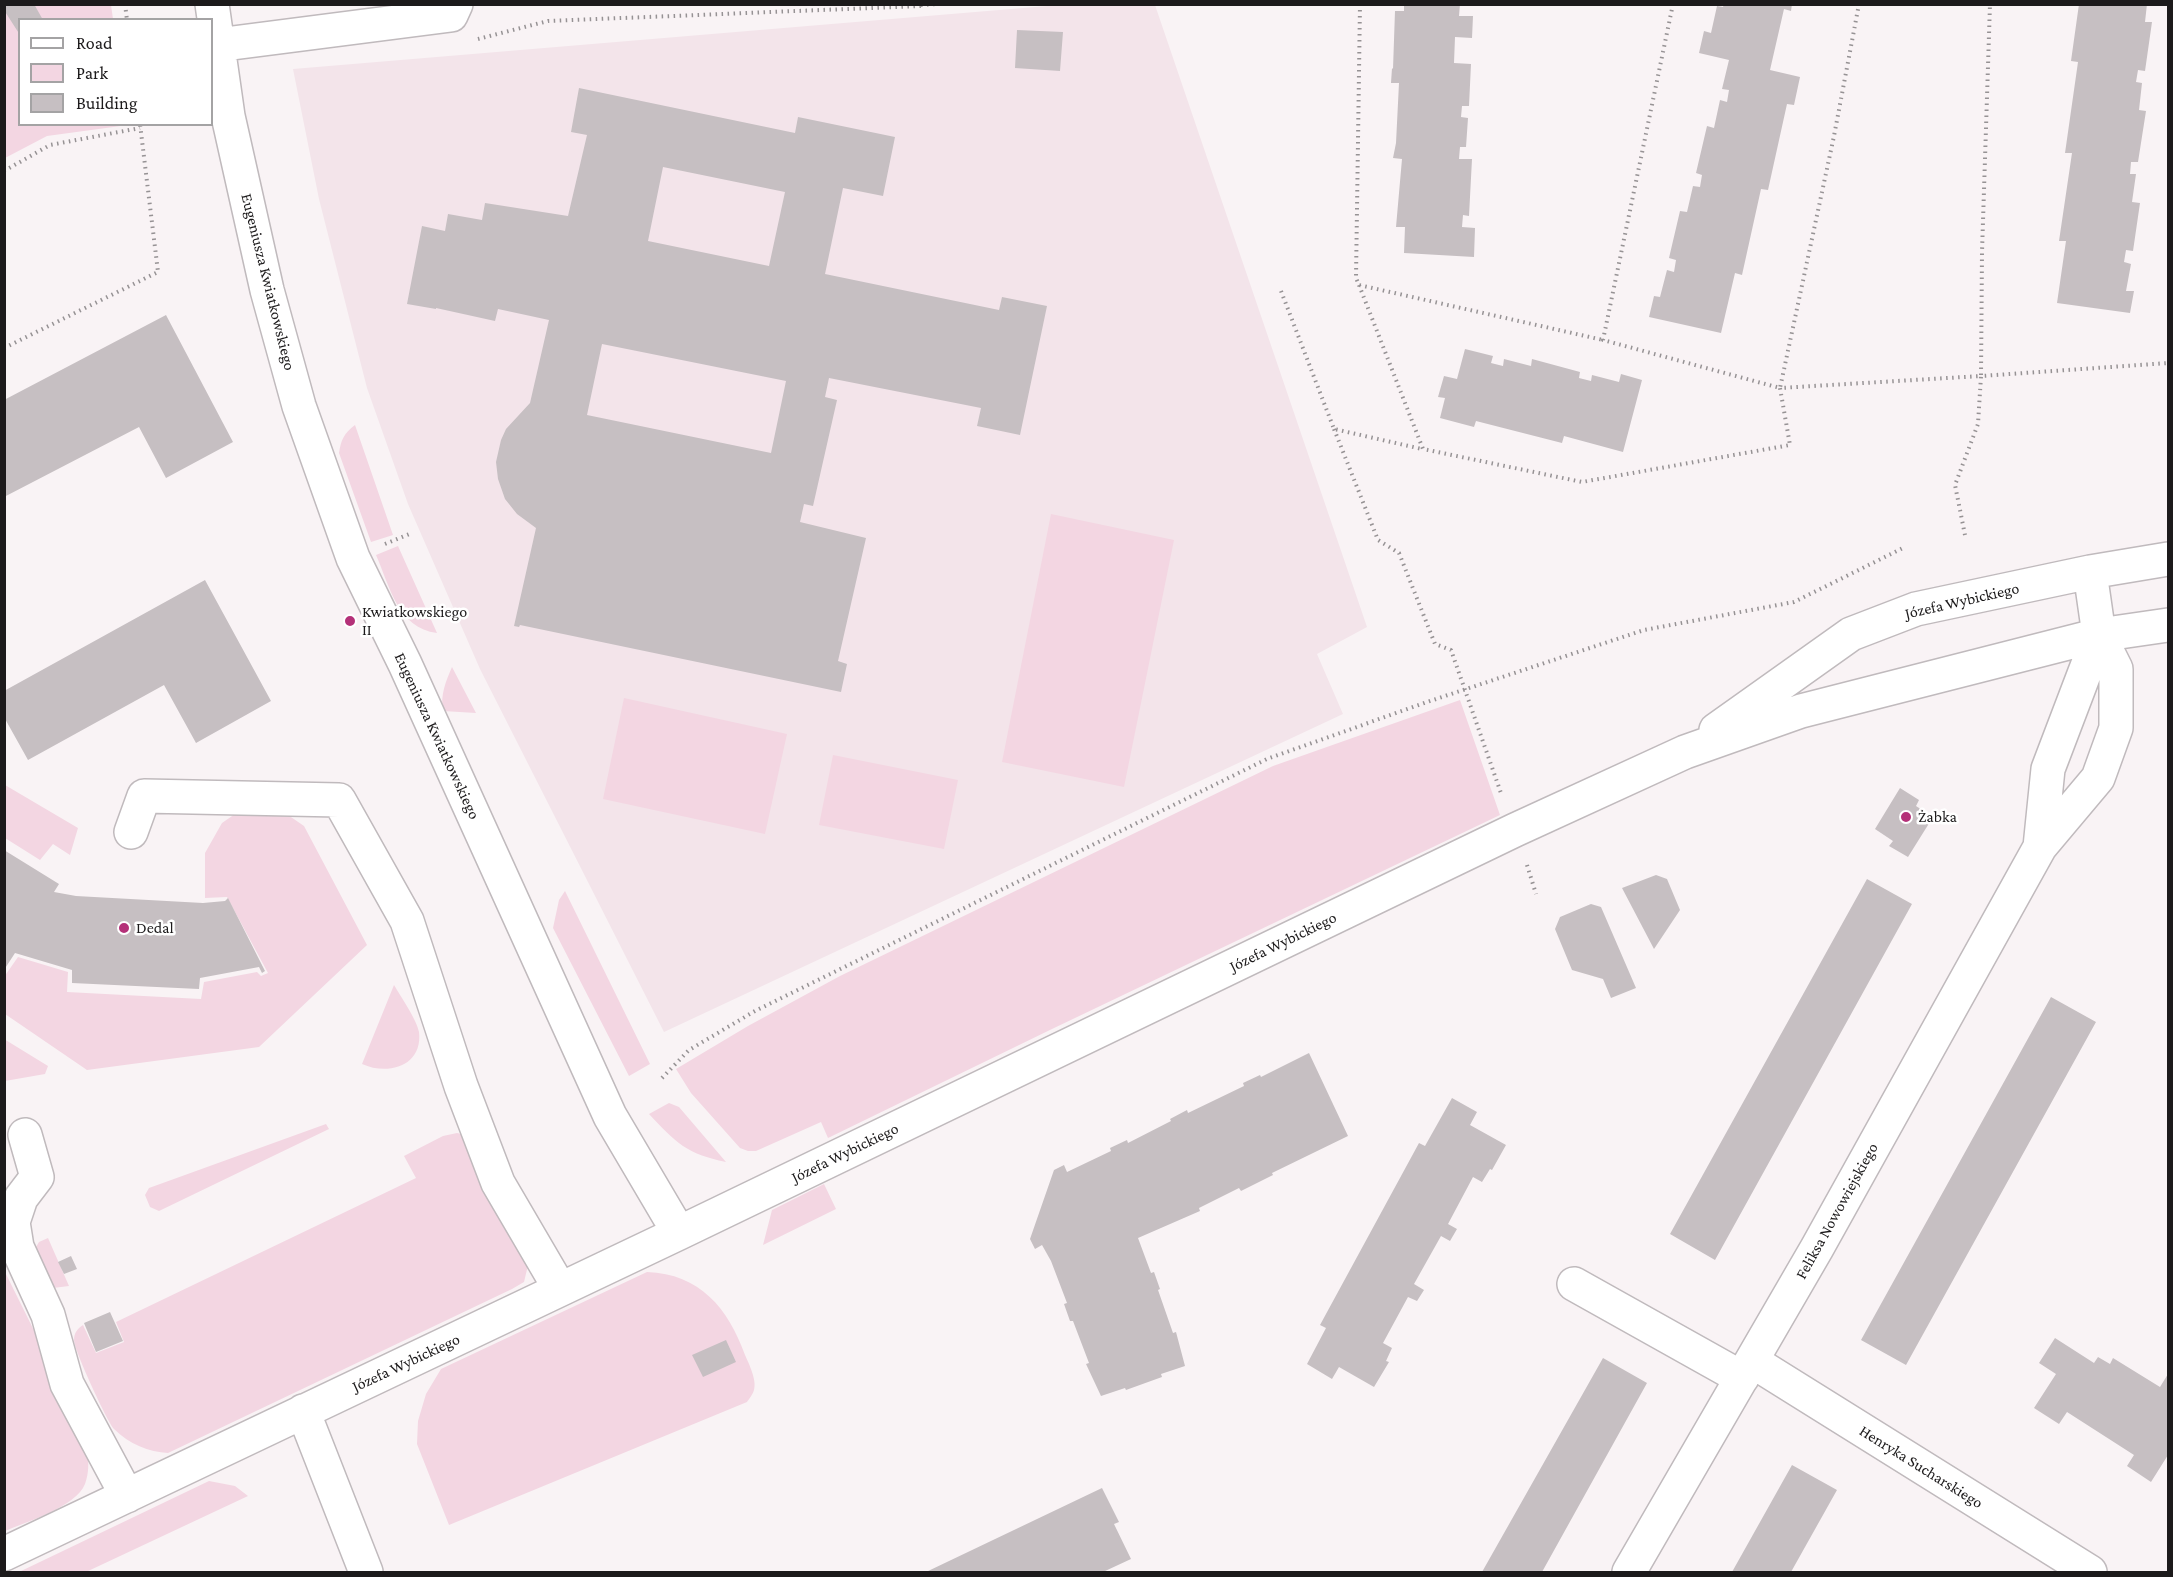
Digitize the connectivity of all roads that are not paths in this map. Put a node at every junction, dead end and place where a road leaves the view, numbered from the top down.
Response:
1 (212, 4) edge
2 (456, 4) edge
3 (217, 45) junction
4 (2169, 559) edge
5 (2090, 572) junction
6 (2169, 625) edge
7 (2099, 635) junction
8 (1685, 752) junction
9 (131, 832) dead end
10 (2040, 847) junction
11 (25, 1135) dead end
12 (679, 1233) junction
13 (1574, 1284) dead end
14 (560, 1290) junction
15 (1747, 1369) junction
16 (303, 1411) junction
17 (127, 1496) junction
18 (4, 1554) edge
19 (366, 1572) edge
20 (1629, 1572) edge
21 (2091, 1572) edge

1 - 3 street, Eugeniusza Kwiatkowskiego
2 - 3 street
3 - 12 street, Eugeniusza Kwiatkowskiego
4 - 5 street, Józefa Wybickiego
5 - 7 street, Feliksa Nowowiejskiego
5 - 8 street, Józefa Wybickiego
6 - 7 street, Józefa Wybickiego
7 - 8 street, Józefa Wybickiego
7 - 10 street, Feliksa Nowowiejskiego
7 - 10 street, Feliksa Nowowiejskiego
8 - 12 street, Józefa Wybickiego
9 - 14 street
10 - 15 street, Feliksa Nowowiejskiego
11 - 17 street
12 - 14 street, Józefa Wybickiego
13 - 15 street, Henryka Sucharskiego
14 - 16 street, Józefa Wybickiego
15 - 20 street, Feliksa Nowowiejskiego
15 - 21 street, Henryka Sucharskiego
16 - 17 street, Józefa Wybickiego
16 - 19 street
17 - 18 street, Józefa Wybickiego

